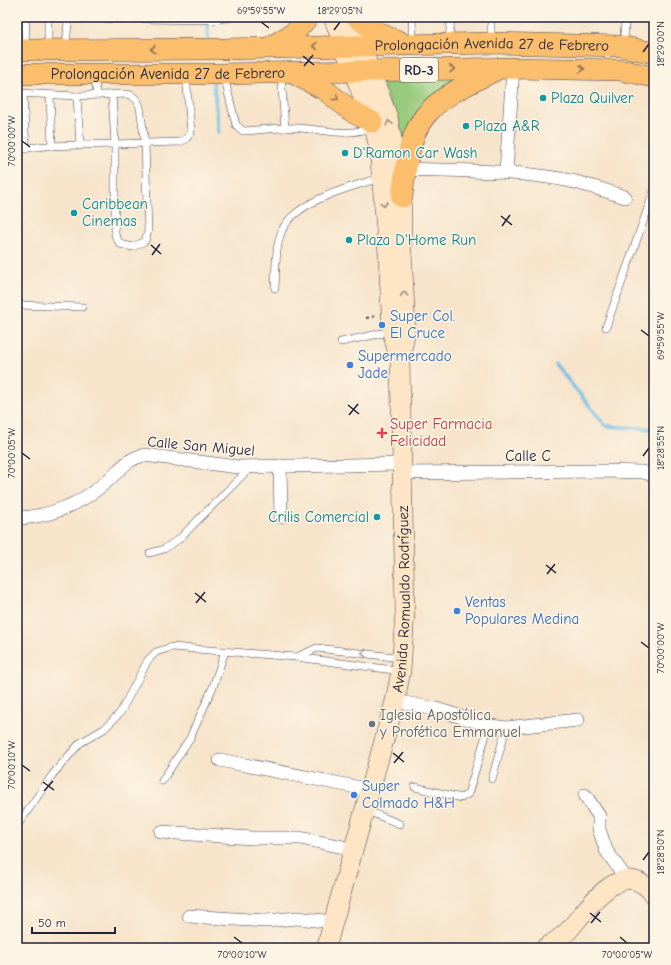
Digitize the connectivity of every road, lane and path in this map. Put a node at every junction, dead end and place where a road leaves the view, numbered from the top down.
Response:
1 (26, 17) edge
2 (48, 17) edge
3 (232, 17) edge
4 (308, 17) edge
5 (333, 17) edge
6 (350, 17) edge
7 (357, 17) edge
8 (412, 17) edge
9 (451, 17) edge
10 (491, 17) edge
11 (624, 17) edge
12 (490, 43) junction
13 (415, 44) junction
14 (449, 44) junction
15 (352, 45) junction
16 (624, 47) junction
17 (269, 48) junction
18 (21, 50) edge
19 (57, 50) junction
20 (654, 52) edge
21 (507, 68) junction
22 (362, 71) junction
23 (285, 73) junction
24 (94, 74) junction
25 (189, 74) junction
26 (220, 74) junction
27 (654, 77) edge
28 (19, 87) edge
29 (50, 95) junction
30 (112, 95) junction
31 (78, 96) junction
32 (97, 96) junction
33 (373, 124) junction
34 (285, 128) junction
35 (115, 144) junction
36 (145, 144) junction
37 (52, 146) junction
38 (80, 146) junction
39 (17, 149) edge
40 (26, 149) junction
41 (405, 169) junction
42 (506, 172) junction
43 (382, 177) junction
44 (654, 192) edge
45 (402, 197) junction
46 (625, 197) dead end
47 (275, 288) dead end
48 (17, 305) edge
49 (82, 307) dead end
50 (380, 315) dead end
51 (366, 318) dead end
52 (606, 327) dead end
53 (392, 331) junction
54 (341, 342) dead end
55 (400, 360) junction
56 (280, 466) junction
57 (252, 467) junction
58 (402, 468) junction
59 (654, 475) edge
60 (281, 517) dead end
61 (17, 518) edge
62 (150, 553) dead end
63 (225, 651) junction
64 (296, 657) junction
65 (401, 664) junction
66 (395, 701) junction
67 (578, 720) dead end
68 (488, 725) junction
69 (506, 728) junction
70 (220, 760) dead end
71 (162, 780) dead end
72 (492, 780) dead end
73 (415, 787) dead end
74 (371, 790) junction
75 (585, 795) dead end
76 (365, 810) junction
77 (400, 824) dead end
78 (17, 826) edge
79 (161, 832) dead end
80 (354, 849) junction
81 (627, 880) junction
82 (654, 895) edge
83 (189, 916) dead end
84 (333, 922) junction
85 (326, 948) edge
86 (545, 948) edge

1 - 18 lane
2 - 19 lane
3 - 19 lane
4 - 17 main road
5 - 15 main road
6 - 15 main road
7 - 13 main road
8 - 13 lane
9 - 14 lane
10 - 12 lane
11 - 16 lane
12 - 14 main road, Prolongación Avenida 27 de Febrero / RD-3
12 - 16 main road, Prolongación Avenida 27 de Febrero / RD-3
13 - 14 main road, Prolongación Avenida 27 de Febrero / RD-3
13 - 15 main road, Prolongación Avenida 27 de Febrero / RD-3
15 -> 17 main road, Prolongación Avenida 27 de Febrero / RD-3
15 - 22 main road
16 - 20 main road, Prolongación Avenida 27 de Febrero / RD-3
17 -> 19 main road, Prolongación Avenida 27 de Febrero / RD-3
18 - 19 main road, Prolongación Avenida 27 de Febrero / RD-3
22 -> 21 main road, Prolongación Avenida 27 de Febrero / RD-3
21 -> 27 main road, Prolongación Avenida 27 de Febrero / RD-3
21 - 41 main road
21 - 42 street
22 - 23 main road, Prolongación Avenida 27 de Febrero / RD-3
22 - 33 main road, Avenida Romualdo Rodríguez
45 -> 22 main road, Avenida Romualdo Rodríguez
23 - 26 main road, Prolongación Avenida 27 de Febrero / RD-3
23 -> 33 main road
23 - 34 lane
24 - 25 main road, Prolongación Avenida 27 de Febrero / RD-3
24 - 28 main road, Prolongación Avenida 27 de Febrero / RD-3
24 - 32 lane
25 - 26 main road, Prolongación Avenida 27 de Febrero / RD-3
25 - 36 lane
26 - 34 lane
28 - 29 lane
28 - 40 lane
29 - 31 lane
29 - 37 lane
30 - 32 lane
30 - 35 lane
30 - 36 lane
31 - 32 lane
31 - 38 lane
33 - 34 lane
33 - 43 main road, Avenida Romualdo Rodríguez
35 - 36 lane
35 - 36 lane
35 - 38 lane
37 - 38 lane
37 - 40 lane
39 - 40 lane
41 - 42 street
41 - 45 main road
42 - 46 street
43 - 47 lane
43 -> 53 main road, Avenida Romualdo Rodríguez
44 - 52 lane
55 -> 45 main road, Avenida Romualdo Rodríguez
48 - 49 lane
50 - 51 path
53 - 54 lane
53 - 55 main road, Avenida Romualdo Rodríguez
55 - 58 main road, Avenida Romualdo Rodríguez
56 - 57 street, Calle San Miguel
56 - 58 street, Calle San Miguel
56 - 60 street
57 - 61 street, Calle San Miguel
57 - 62 lane
58 - 59 street, Calle C
58 - 65 main road, Avenida Romualdo Rodríguez
63 - 64 lane
63 - 71 lane
63 - 78 lane
64 - 65 lane
65 -> 64 lane
65 - 66 main road, Avenida Romualdo Rodríguez
66 - 68 street
66 - 74 main road, Avenida Romualdo Rodríguez
67 - 69 street
68 - 69 street
68 - 73 lane
69 - 72 lane
70 - 74 street
74 - 76 main road, Avenida Romualdo Rodríguez
75 - 81 street
76 - 77 lane
76 - 80 main road, Avenida Romualdo Rodríguez
79 - 80 street
80 - 84 main road, Avenida Romualdo Rodríguez
81 - 82 main road
81 - 86 main road
83 - 84 street
84 - 85 main road, Avenida Romualdo Rodríguez

